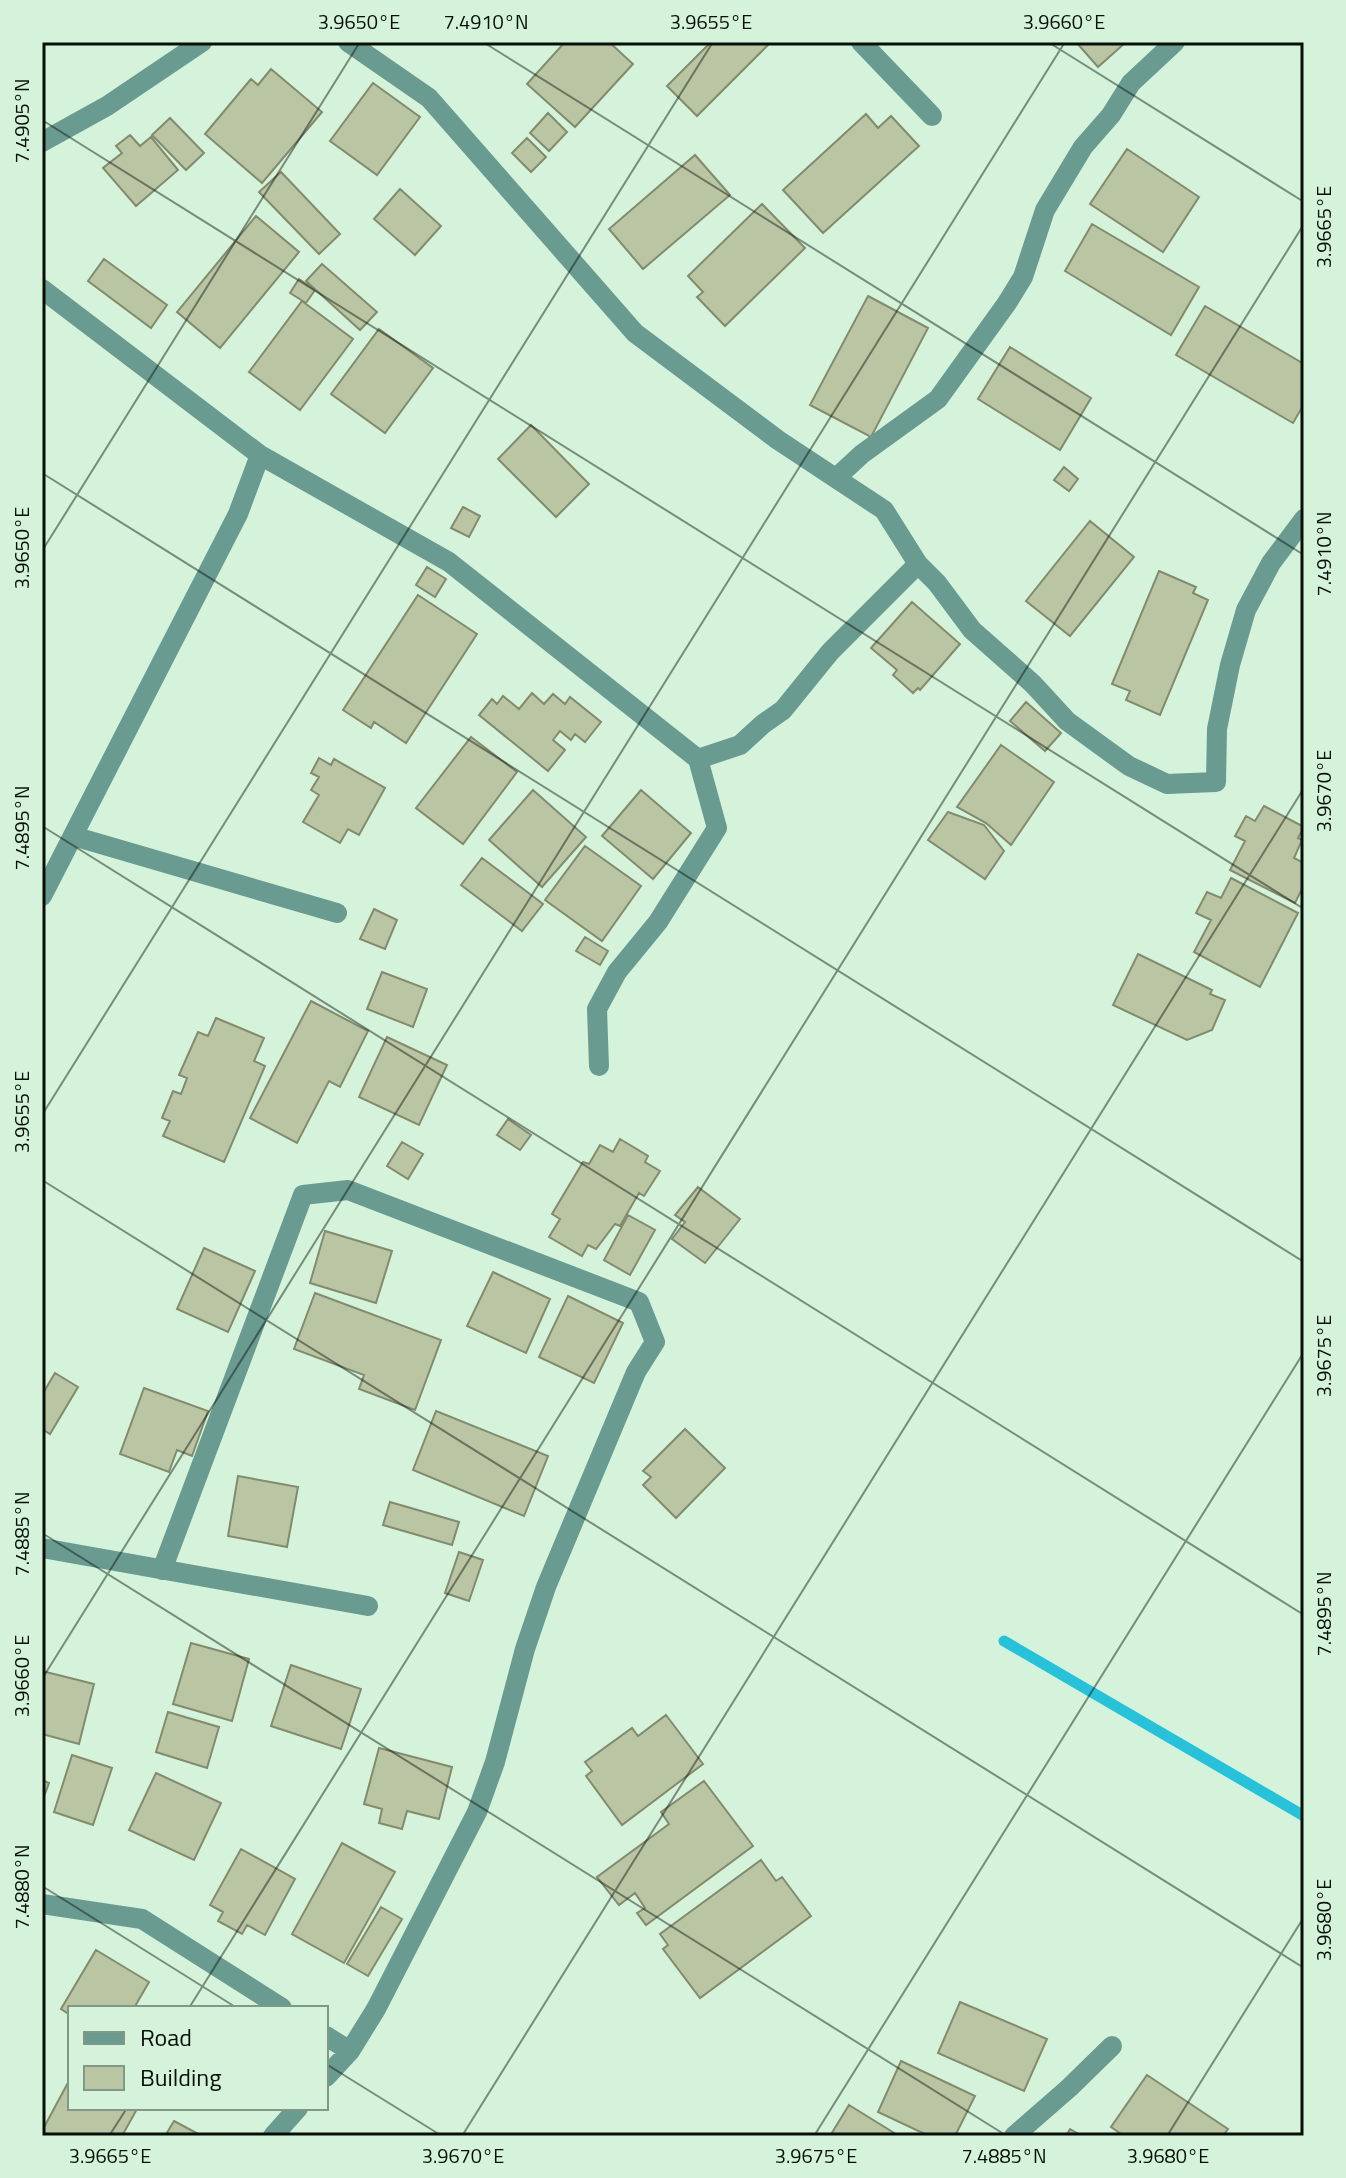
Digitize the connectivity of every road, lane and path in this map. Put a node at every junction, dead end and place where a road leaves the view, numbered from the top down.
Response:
1 (202, 42) edge
2 (348, 42) edge
3 (861, 42) edge
4 (1175, 42) edge
5 (932, 116) dead end
6 (42, 142) edge
7 (42, 289) edge
8 (260, 455) junction
9 (836, 478) junction
10 (1304, 519) edge
11 (918, 564) junction
12 (698, 759) junction
13 (73, 836) junction
14 (42, 896) edge
15 (337, 913) dead end
16 (599, 1066) dead end
17 (42, 1548) edge
18 (162, 1570) junction
19 (368, 1606) dead end
20 (42, 1904) edge
21 (279, 2006) edge
22 (328, 2037) edge
23 (1112, 2046) dead end
24 (350, 2051) junction
25 (328, 2075) edge
26 (296, 2110) edge
27 (273, 2136) edge
28 (1014, 2136) edge

1 - 6 street
2 - 9 street
3 - 5 street
4 - 9 street
7 - 8 street
8 - 12 street
8 - 13 street
9 - 11 street
10 - 11 street
11 - 12 street
12 - 16 street
13 - 14 street
13 - 15 street
17 - 18 street
18 - 19 street
18 - 24 street
20 - 21 street
22 - 24 street
23 - 28 street
24 - 25 street
26 - 27 street

